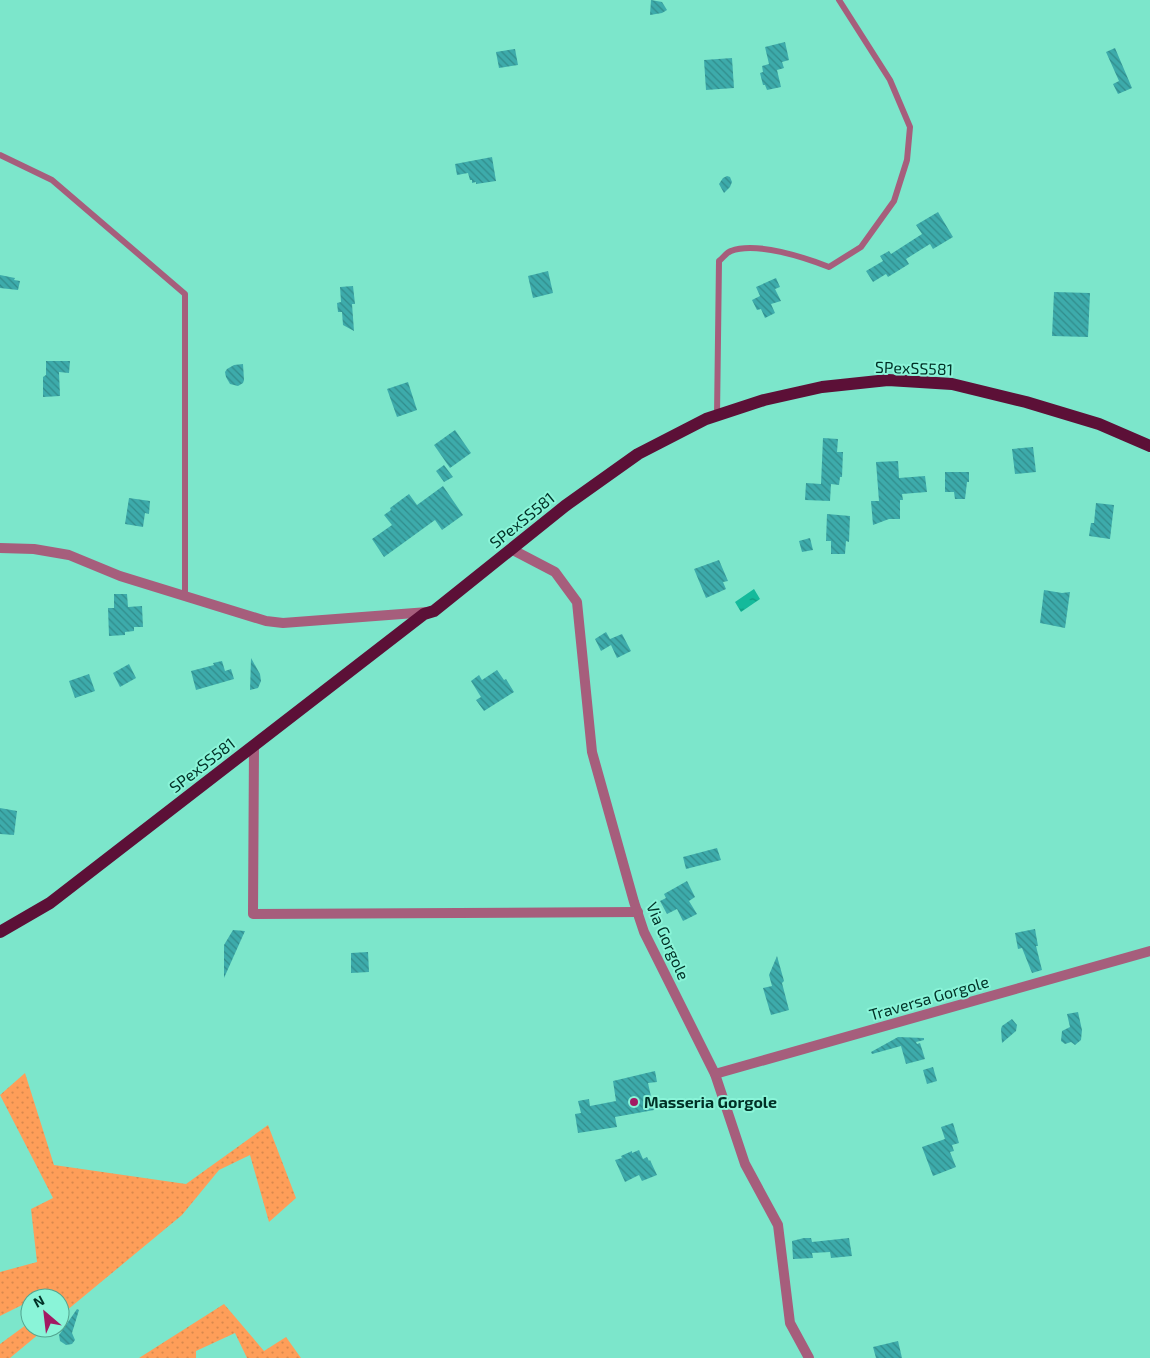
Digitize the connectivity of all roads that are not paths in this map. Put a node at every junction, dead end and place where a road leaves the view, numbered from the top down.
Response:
1 (839, 0) edge
2 (0, 155) edge
3 (717, 416) junction
4 (1150, 446) edge
5 (0, 548) edge
6 (512, 549) junction
7 (185, 596) junction
8 (434, 611) junction
9 (254, 745) junction
10 (638, 912) junction
11 (0, 932) edge
12 (1150, 951) edge
13 (716, 1074) junction
14 (809, 1358) edge

1 - 3 lane
2 - 7 lane
3 - 4 main road, SPexSS581
3 - 6 main road, SPexSS581
5 - 7 street
6 - 8 main road, SPexSS581
6 - 10 street, Via Gorgole
7 - 8 street
8 - 9 main road, SPexSS581
9 - 10 street
9 - 11 main road, SPexSS581
10 - 13 street, Via Gorgole
12 - 13 street, Traversa Gorgole
13 - 14 street, Via Gorgole

